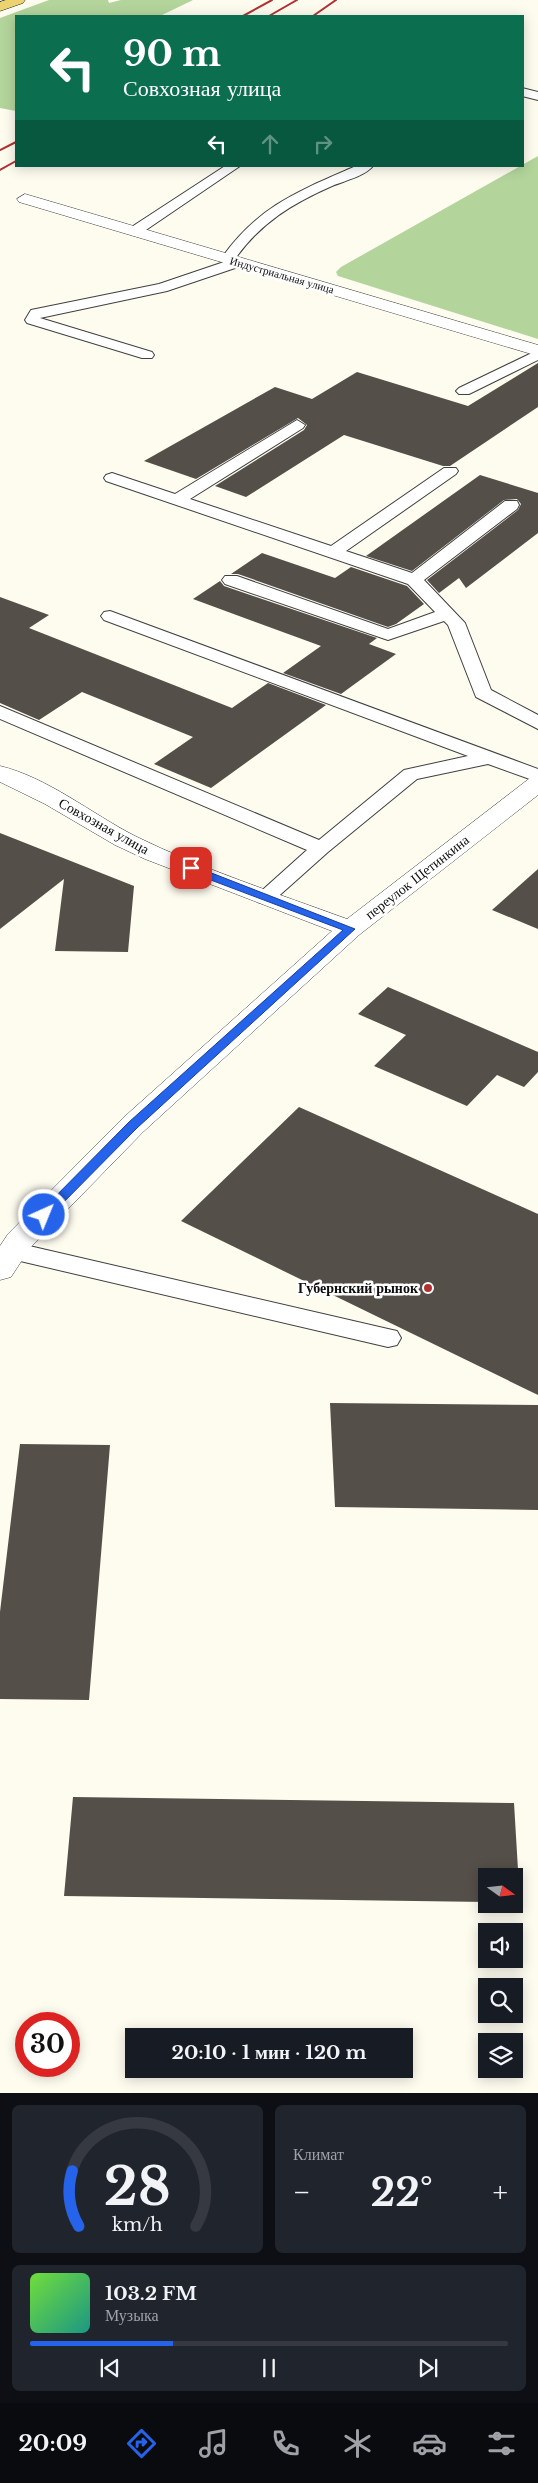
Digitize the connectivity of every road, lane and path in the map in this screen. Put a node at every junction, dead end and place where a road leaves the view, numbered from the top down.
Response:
1 (18, 0) edge
2 (0, 7) edge
3 (524, 92) edge
4 (538, 96) edge
5 (232, 167) edge
6 (365, 167) edge
7 (25, 199) dead end
8 (135, 231) junction
9 (234, 261) junction
10 (538, 352) edge
11 (147, 354) dead end
12 (464, 391) dead end
13 (297, 425) dead end
14 (450, 471) dead end
15 (112, 478) dead end
16 (176, 500) junction
17 (511, 505) dead end
18 (334, 553) junction
19 (231, 580) dead end
20 (414, 580) junction
21 (447, 614) junction
22 (110, 616) dead end
23 (0, 712) edge
24 (538, 723) edge
25 (488, 758) junction
26 (0, 772) edge
27 (538, 776) edge
28 (538, 783) edge
29 (321, 848) junction
30 (265, 898) junction
31 (350, 929) junction
32 (6, 1260) edge
33 (388, 1338) dead end

1 - 2 main road
3 - 4 lane
5 - 8 lane
6 - 9 lane
7 - 8 street, Индустриальная улица
8 - 9 street, Индустриальная улица
9 - 10 street, Индустриальная улица
9 - 11 lane
10 - 12 lane
13 - 16 lane
14 - 18 lane
15 - 16 lane
16 - 18 lane
17 - 20 lane
18 - 20 lane
19 - 21 lane
20 - 21 lane
21 - 24 lane
22 - 25 lane
23 - 29 lane
25 - 27 lane
25 - 29 lane
26 - 30 street, Совхозная улица
28 - 31 street, переулок Щетинкина
29 - 30 lane
30 - 31 street, Совхозная улица
31 - 32 street, переулок Щетинкина
32 - 33 lane

